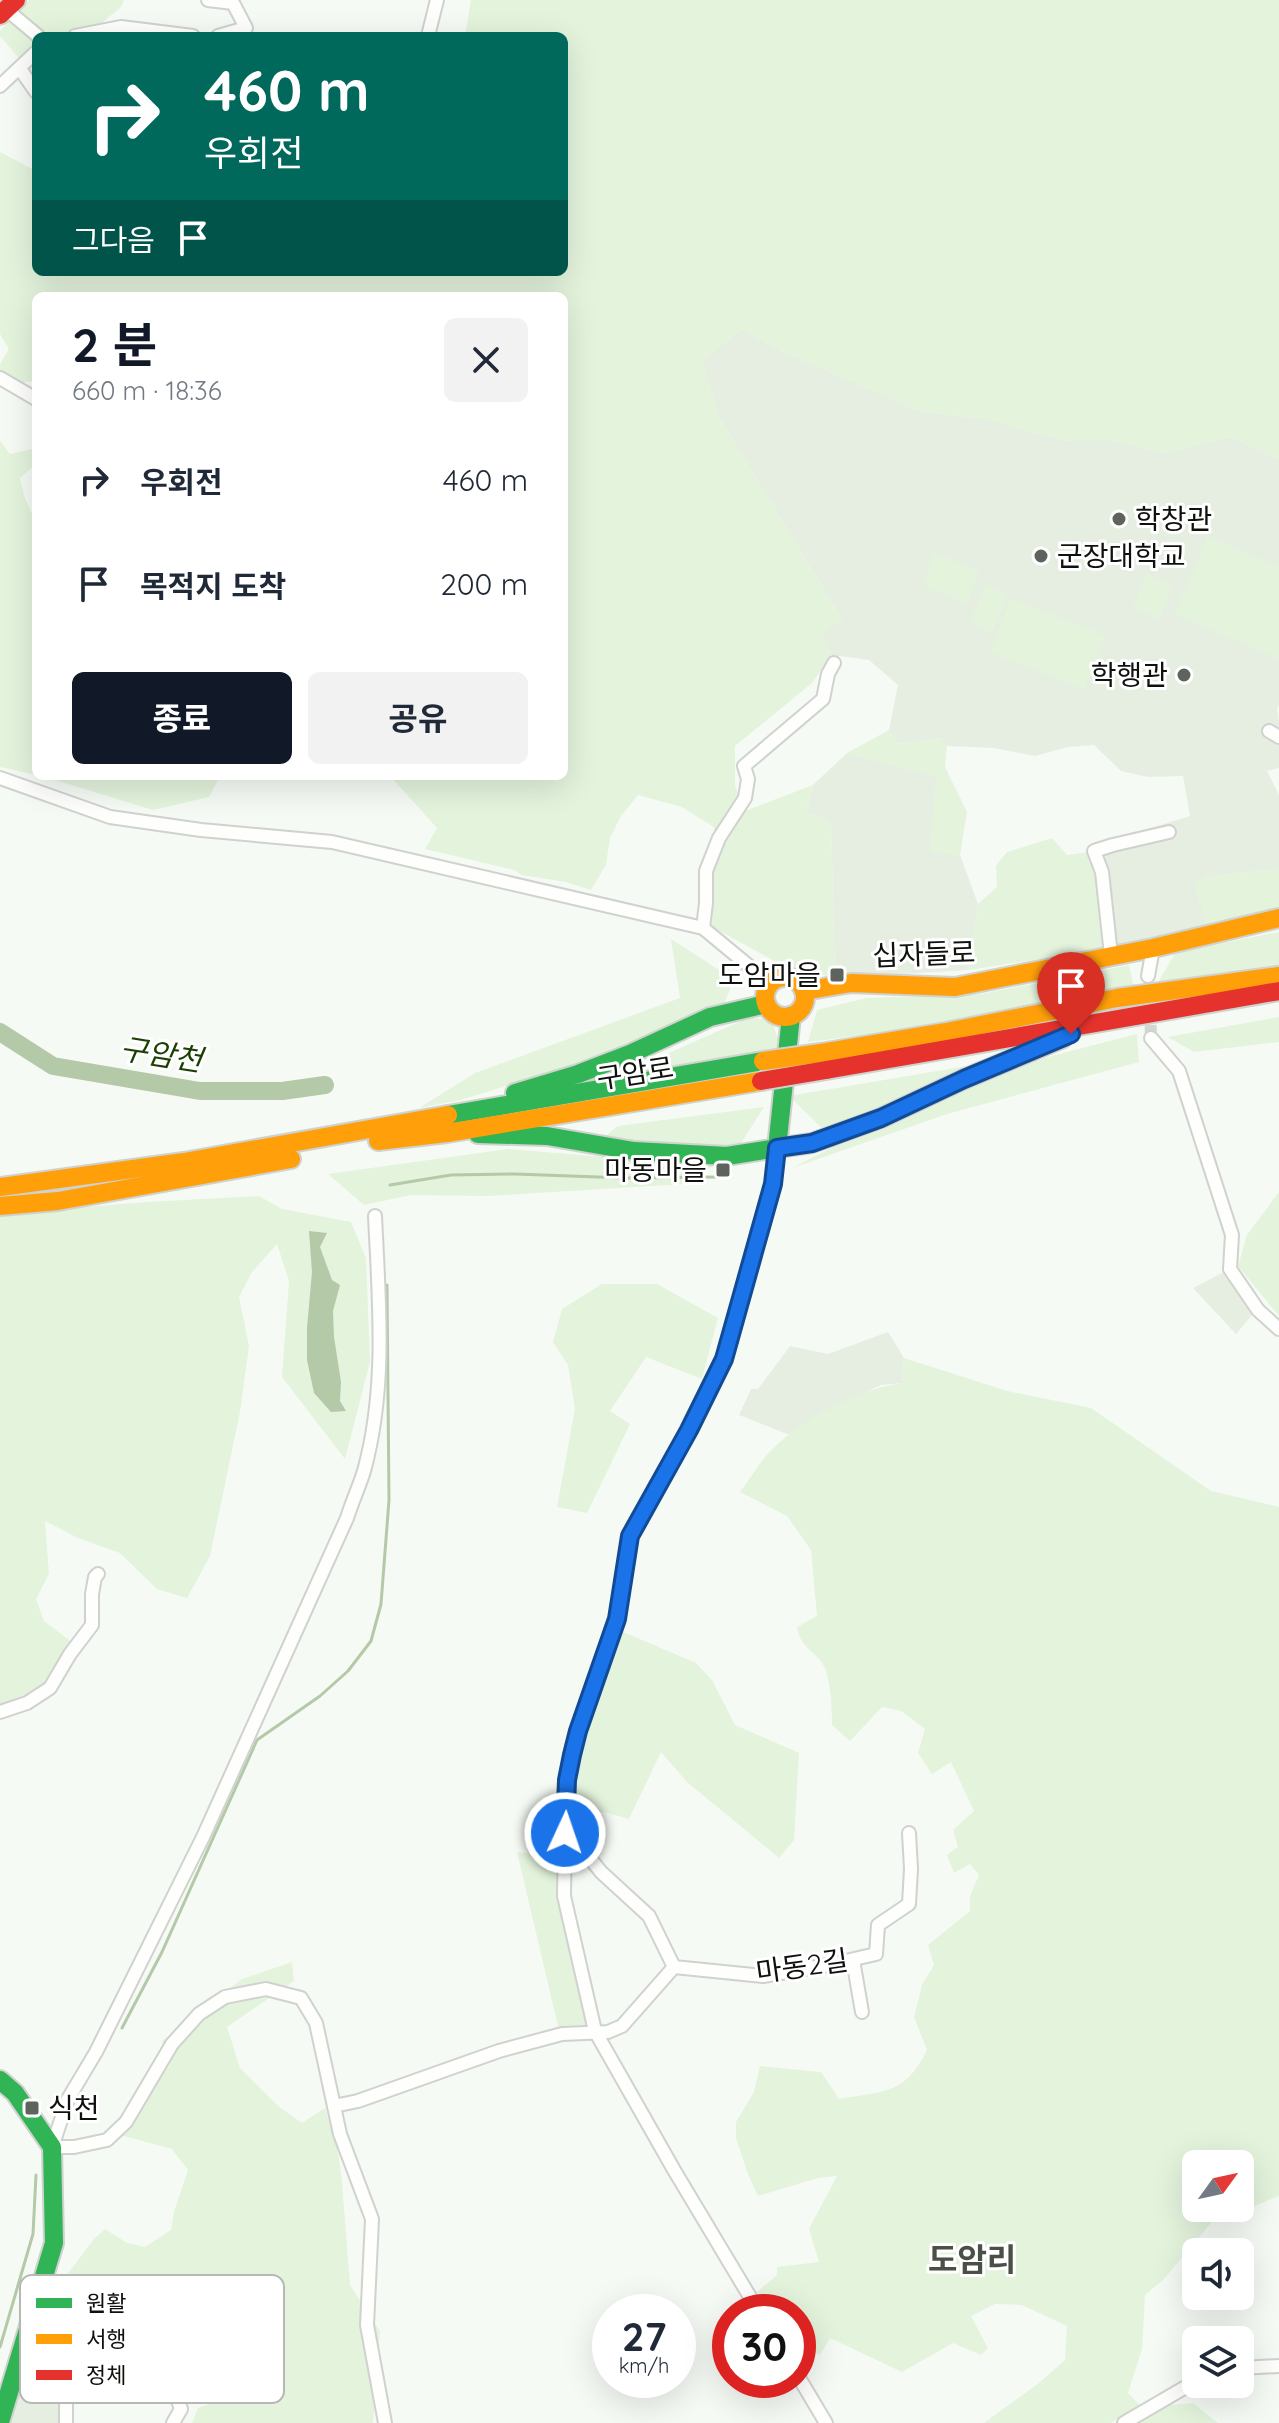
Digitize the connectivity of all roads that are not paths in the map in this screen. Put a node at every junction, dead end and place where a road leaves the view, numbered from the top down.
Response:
1 (208, 0) edge
2 (437, 0) edge
3 (8, 8) edge
4 (34, 32) edge
5 (95, 32) edge
6 (161, 32) edge
7 (232, 32) edge
8 (429, 32) edge
9 (32, 56) edge
10 (20, 69) junction
11 (0, 86) edge
12 (32, 86) edge
13 (0, 378) edge
14 (32, 397) edge
15 (834, 663) dead end
16 (0, 778) edge
17 (1169, 832) dead end
18 (1279, 918) edge
19 (703, 928) junction
20 (1153, 948) junction
21 (1111, 955) junction
22 (1148, 976) dead end
23 (1279, 976) edge
24 (773, 981) junction
25 (804, 991) junction
26 (1279, 991) edge
27 (766, 1004) junction
28 (791, 1016) junction
29 (1096, 1024) junction
30 (1151, 1038) tunnel mouth
31 (823, 1061) junction
32 (367, 1130) junction
33 (447, 1133) junction
34 (777, 1148) junction
35 (0, 1187) edge
36 (0, 1206) edge
37 (375, 1216) dead end
38 (1279, 1329) edge
39 (98, 1574) dead end
40 (0, 1712) edge
41 (565, 1833) junction
42 (909, 1833) dead end
43 (853, 1960) junction
44 (674, 1967) junction
45 (862, 2012) dead end
46 (595, 2031) junction
47 (0, 2080) edge
48 (334, 2106) junction
49 (52, 2147) junction
50 (44, 2275) edge
51 (748, 2294) edge
52 (20, 2353) edge
53 (1279, 2366) edge
54 (1254, 2367) edge
55 (1182, 2389) edge
56 (811, 2398) edge
57 (179, 2403) edge
58 (0, 2422) edge
59 (173, 2423) edge
60 (385, 2423) edge
61 (826, 2423) edge
62 (1124, 2423) edge

1 - 7 street
2 - 8 street
3 - 4 street
5 - 6 street
9 - 10 street
10 - 11 street
10 - 12 street
13 - 14 street
15 - 19 street
16 - 19 street
17 - 21 street
18 - 20 main road, 십자들로
19 - 24 street
20 - 21 main road, 십자들로
20 - 22 street
21 - 25 main road, 십자들로
23 - 31 main road, 구암로
24 - 25 main road
24 - 27 main road
25 - 28 main road
26 - 29 main road, 구암로
27 - 28 main road
27 - 32 main road
28 - 34 main road
29 - 31 main road, 구암로
29 - 34 main road
30 - 38 street
31 - 32 main road, 구암로, bridge
31 - 33 main road, 구암로, bridge
32 - 35 main road, 구암로
33 - 34 main road
33 - 36 main road, 구암로
34 - 41 street
37 - 49 street
39 - 40 street
41 - 44 street
41 - 46 street
42 - 43 street, 마동2길
43 - 44 street, 마동2길
43 - 45 street
44 - 46 street
46 - 48 street
46 - 51 street
47 - 49 main road
48 - 49 street
48 - 60 street
49 - 50 main road
52 - 58 main road
53 - 54 street
55 - 62 street
56 - 61 street
57 - 59 street

